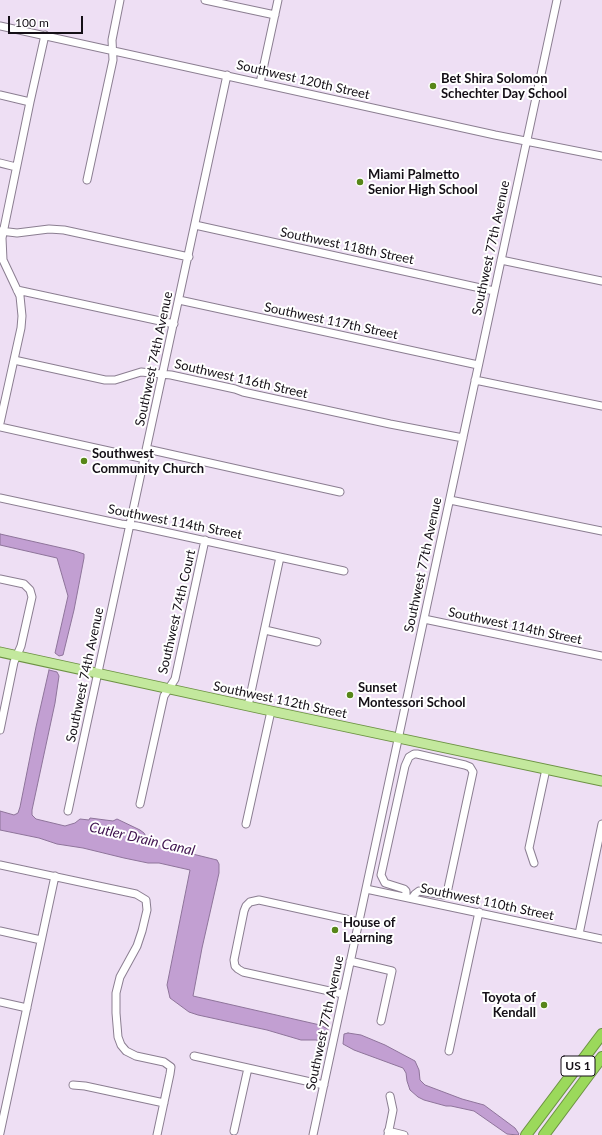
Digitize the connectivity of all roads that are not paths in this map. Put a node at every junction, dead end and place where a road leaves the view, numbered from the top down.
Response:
1 (120, 0) edge
2 (205, 0) edge
3 (278, 0) edge
4 (557, 0) edge
5 (275, 15) junction
6 (0, 26) edge
7 (45, 35) junction
8 (113, 50) junction
9 (227, 75) junction
10 (260, 83) junction
11 (0, 95) edge
12 (30, 102) junction
13 (526, 142) junction
14 (602, 156) edge
15 (0, 163) edge
16 (16, 167) junction
17 (87, 180) dead end
18 (195, 225) junction
19 (2, 232) edge
20 (188, 257) junction
21 (501, 260) junction
22 (602, 281) edge
23 (17, 290) junction
24 (494, 291) junction
25 (179, 300) junction
26 (174, 324) junction
27 (14, 360) junction
28 (478, 365) junction
29 (163, 374) junction
30 (476, 380) junction
31 (602, 406) edge
32 (0, 423) edge
33 (0, 427) edge
34 (463, 438) junction
35 (147, 449) junction
36 (145, 459) junction
37 (340, 492) dead end
38 (0, 498) edge
39 (450, 500) junction
40 (130, 525) junction
41 (602, 531) edge
42 (205, 540) junction
43 (280, 557) junction
44 (344, 571) dead end
45 (0, 579) edge
46 (424, 619) junction
47 (264, 630) junction
48 (317, 642) dead end
49 (0, 652) edge
50 (17, 656) junction
51 (602, 656) edge
52 (98, 674) junction
53 (169, 689) junction
54 (248, 706) junction
55 (271, 711) junction
56 (0, 730) edge
57 (399, 738) junction
58 (546, 769) junction
59 (602, 781) edge
60 (140, 804) dead end
61 (68, 811) dead end
62 (246, 824) dead end
63 (602, 824) edge
64 (534, 863) dead end
65 (0, 864) edge
66 (55, 876) junction
67 (366, 889) junction
68 (433, 893) junction
69 (409, 898) junction
70 (430, 902) junction
71 (479, 912) junction
72 (359, 922) junction
73 (0, 931) edge
74 (579, 934) junction
75 (602, 939) edge
76 (41, 940) junction
77 (350, 961) junction
78 (343, 994) junction
79 (0, 1002) edge
80 (27, 1008) junction
81 (381, 1021) dead end
82 (602, 1034) edge
83 (449, 1051) dead end
84 (194, 1056) dead end
85 (602, 1057) edge
86 (248, 1068) junction
87 (73, 1085) dead end
88 (324, 1085) junction
89 (390, 1096) dead end
90 (164, 1103) junction
91 (234, 1131) dead end
92 (0, 1133) edge
93 (388, 1133) edge
94 (157, 1135) edge
95 (313, 1135) edge
96 (404, 1135) edge
97 (526, 1135) edge
98 (544, 1135) edge

1 - 8 street
2 - 5 street
3 - 5 street
4 - 13 street, Southwest 77th Avenue
5 - 10 street
6 - 7 street, Southwest 120th Street
7 - 8 street, Southwest 120th Street
7 - 12 street
8 - 9 street, Southwest 120th Street
8 - 17 street
9 - 10 street, Southwest 120th Street
9 - 18 street, Southwest 74th Avenue
10 - 13 street, Southwest 120th Street
11 - 12 street
12 - 16 street
13 - 14 street, Southwest 120th Street
13 - 21 street, Southwest 77th Avenue
15 - 16 street
16 - 19 street
18 - 20 street, Southwest 74th Avenue
18 - 24 street, Southwest 118th Street
19 - 20 street
19 - 23 street
20 - 25 street, Southwest 74th Avenue
21 - 22 street
21 - 24 street, Southwest 77th Avenue
23 - 26 street
23 - 27 street
24 - 28 street, Southwest 77th Avenue
25 - 26 street, Southwest 74th Avenue
25 - 28 street, Southwest 117th Street
26 - 29 street, Southwest 74th Avenue
27 - 29 street, Southwest 116th Street
27 - 32 street
28 - 30 street, Southwest 77th Avenue
29 - 34 street, Southwest 116th Street
29 - 35 street, Southwest 74th Avenue
30 - 31 street
30 - 34 street, Southwest 77th Avenue
33 - 36 street
34 - 39 street, Southwest 77th Avenue
35 - 36 street, Southwest 74th Avenue
35 - 37 street
36 - 40 street, Southwest 74th Avenue
38 - 40 street, Southwest 114th Street
39 - 41 street
39 - 46 street, Southwest 77th Avenue
40 - 42 street, Southwest 114th Street
40 - 52 street, Southwest 74th Avenue
42 - 43 street, Southwest 114th Street
42 - 53 street, Southwest 74th Court
43 - 44 street, Southwest 114th Street
43 - 47 street
45 - 50 street
46 - 51 street, Southwest 114th Street
46 - 57 street, Southwest 77th Avenue
47 - 48 street
47 - 54 street
49 - 50 main road, Southwest 112th Street
50 - 52 main road, Southwest 112th Street
50 - 56 street
52 - 53 main road, Southwest 112th Street
52 - 61 street, Southwest 74th Avenue
53 - 54 main road, Southwest 112th Street
53 - 60 street, Southwest 74th Court
54 - 55 main road, Southwest 112th Street
55 - 57 main road, Southwest 112th Street
55 - 62 street
57 - 58 main road, Southwest 112th Street
57 - 67 street, Southwest 77th Avenue
58 - 59 main road, Southwest 112th Street
58 - 64 street
63 - 74 street
65 - 66 street
66 - 76 street
66 - 90 street
67 - 69 street, Southwest 110th Street
67 - 72 street, Southwest 77th Avenue
68 - 69 street
68 - 69 street
68 - 70 street
69 - 70 street, Southwest 110th Street
70 - 71 street, Southwest 110th Street
71 - 74 street, Southwest 110th Street
71 - 83 street
72 - 77 street, Southwest 77th Avenue
72 - 78 street
73 - 76 street
74 - 75 street, Southwest 110th Street
76 - 80 street
77 - 78 street, Southwest 77th Avenue
77 - 81 street
78 - 88 street, Southwest 77th Avenue
79 - 80 street
80 - 92 street
82 - 97 highway, US 1
84 - 86 street
85 - 98 highway, US 1
86 - 88 street
86 - 91 street
87 - 90 street
88 - 95 street, Southwest 77th Avenue
89 - 93 street
90 - 94 street
93 - 96 street

